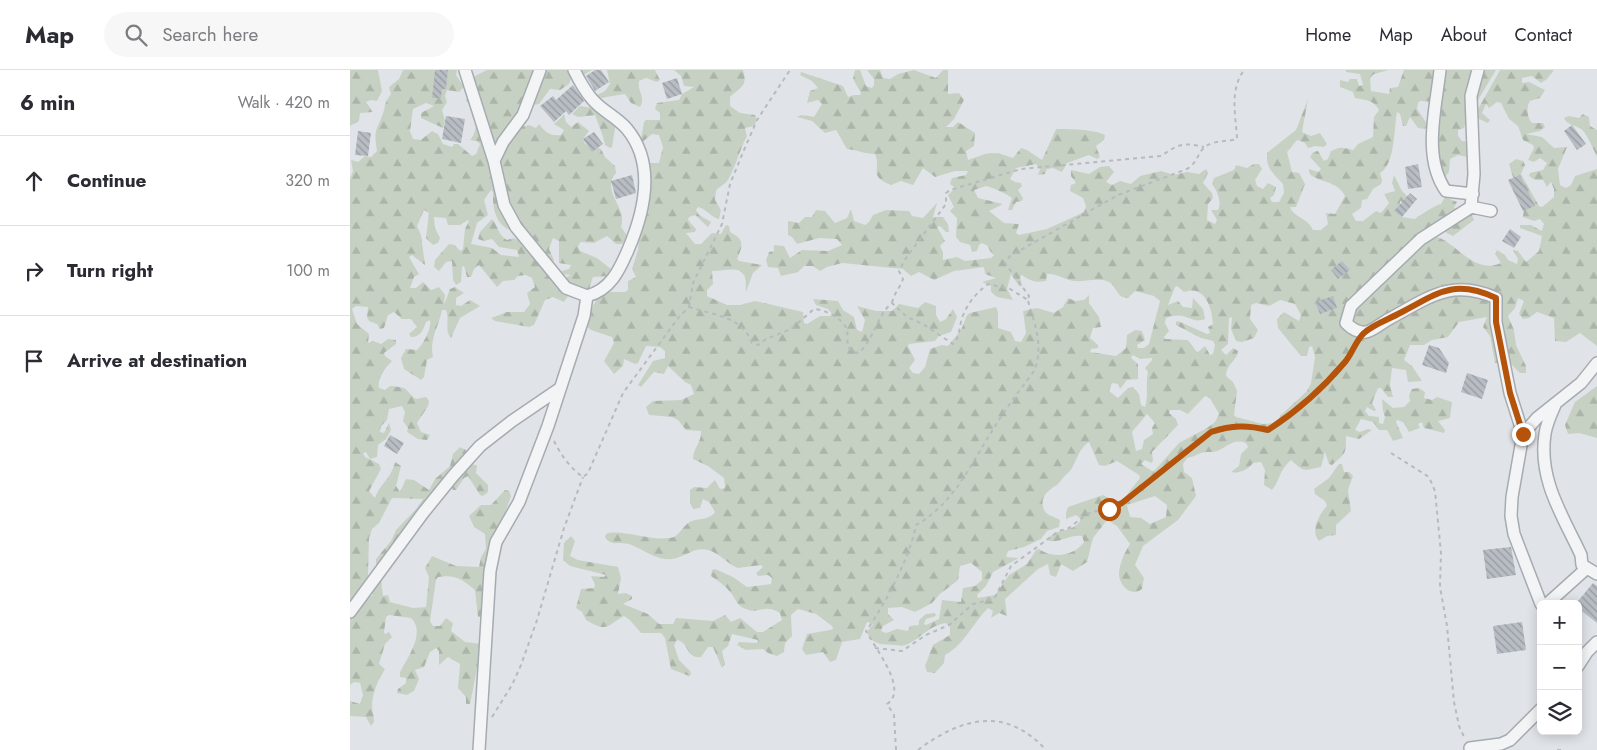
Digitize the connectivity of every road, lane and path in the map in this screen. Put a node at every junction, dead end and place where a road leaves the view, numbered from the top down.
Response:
1 (465, 70) edge
2 (540, 70) edge
3 (574, 70) edge
4 (789, 70) edge
5 (1244, 70) edge
6 (1440, 70) edge
7 (1478, 70) edge
8 (1204, 147) junction
9 (494, 161) junction
10 (1473, 194) junction
11 (1471, 207) junction
12 (1491, 211) dead end
13 (587, 296) junction
14 (1028, 301) junction
15 (892, 303) junction
16 (689, 307) junction
17 (1364, 332) junction
18 (1597, 363) edge
19 (560, 389) junction
20 (1555, 405) junction
21 (548, 426) junction
22 (1523, 434) junction
23 (1391, 453) dead end
24 (583, 477) junction
25 (1592, 571) edge
26 (1539, 600) edge
27 (1552, 600) edge
28 (350, 612) edge
29 (1597, 642) edge
30 (875, 648) junction
31 (1582, 659) edge
32 (1537, 713) edge
33 (480, 731) junction
34 (1470, 748) joint
35 (479, 750) edge
36 (896, 750) edge
37 (918, 750) edge
38 (1046, 750) edge
39 (1557, 750) edge
40 (1564, 750) edge

1 - 9 street
2 - 9 street
3 - 13 street
4 - 16 path
5 - 8 path
6 - 10 street
7 - 10 street
8 - 14 path
8 - 15 path
9 - 13 street
10 - 11 street
11 - 12 street
11 - 17 street
13 - 19 street
14 - 15 path
14 - 30 path
15 - 16 path
16 - 24 path
17 - 22 street
17 - 30 path
18 - 20 street
19 - 21 street
19 - 28 street
20 - 22 street
20 - 25 street
21 - 24 path
21 - 33 street
22 - 26 street
23 - 34 path
24 - 33 path
25 - 27 street
29 - 31 street
30 - 36 path
32 - 34 street
33 - 35 street
37 - 38 path
39 - 40 path

